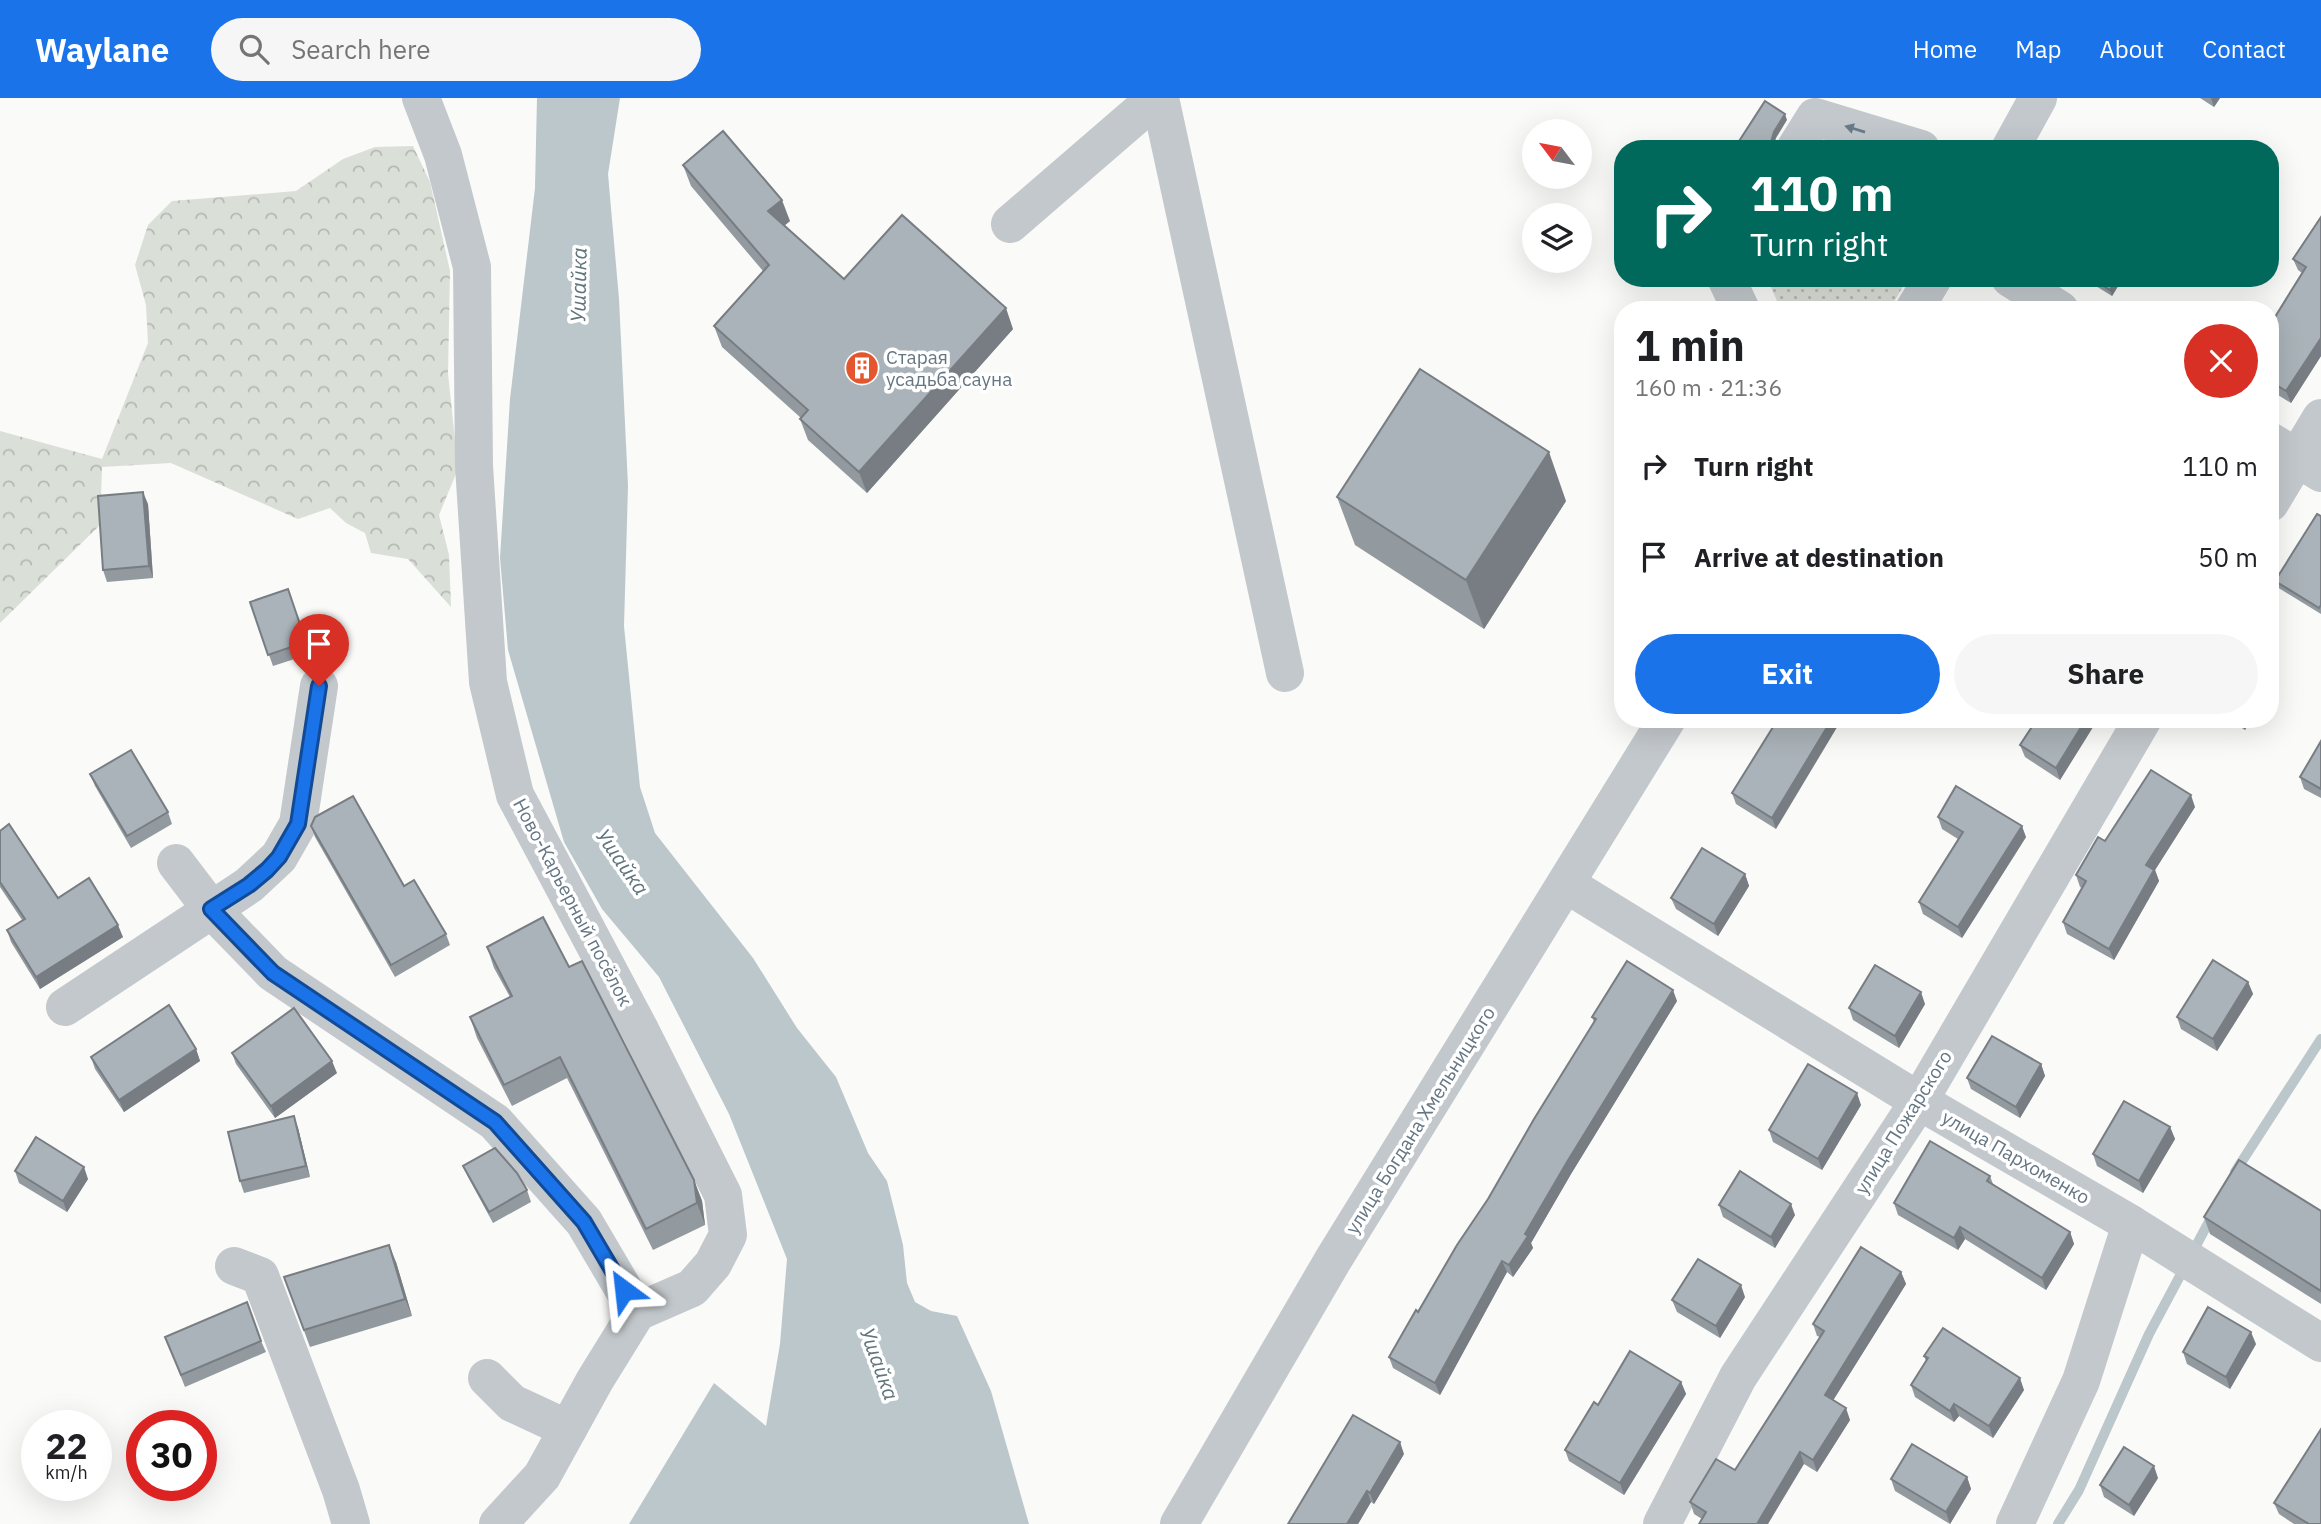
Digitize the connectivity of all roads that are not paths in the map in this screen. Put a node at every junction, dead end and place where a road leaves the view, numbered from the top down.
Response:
1 (421, 98) edge
2 (1158, 98) edge
3 (2035, 99) edge
4 (1801, 140) edge
5 (1891, 140) edge
6 (2014, 140) edge
7 (1010, 224) dead end
8 (2024, 287) edge
9 (2046, 301) edge
10 (2321, 418) edge
11 (2296, 457) edge
12 (2279, 487) edge
13 (1285, 673) dead end
14 (319, 686) dead end
15 (1661, 728) edge
16 (2138, 728) edge
17 (176, 863) dead end
18 (1566, 884) junction
19 (211, 909) junction
20 (65, 1007) dead end
21 (1919, 1101) junction
22 (2131, 1224) junction
23 (234, 1266) dead end
24 (637, 1312) junction
25 (2321, 1343) edge
26 (487, 1378) dead end
27 (568, 1429) junction
28 (351, 1524) edge
29 (498, 1524) edge
30 (1179, 1524) edge
31 (1662, 1524) edge
32 (2015, 1524) edge

1 - 24 street, Ново-Карьерный посёлок
2 - 7 street
2 - 13 street
3 - 6 street
5 -> 4 street
8 - 9 street
10 - 11 street
11 - 12 street
14 - 19 street
15 - 18 street, улица Богдана Хмельницкого
16 - 21 street, улица Пожарского
17 - 19 street
18 - 21 street, улица Пархоменко
18 - 30 street, улица Богдана Хмельницкого
19 - 20 street
19 - 24 street
21 - 22 street, улица Пархоменко
21 - 31 street, улица Пожарского
22 - 25 street, улица Пархоменко
22 - 32 street
23 - 28 street
24 - 27 street
26 - 27 street
27 - 29 street

